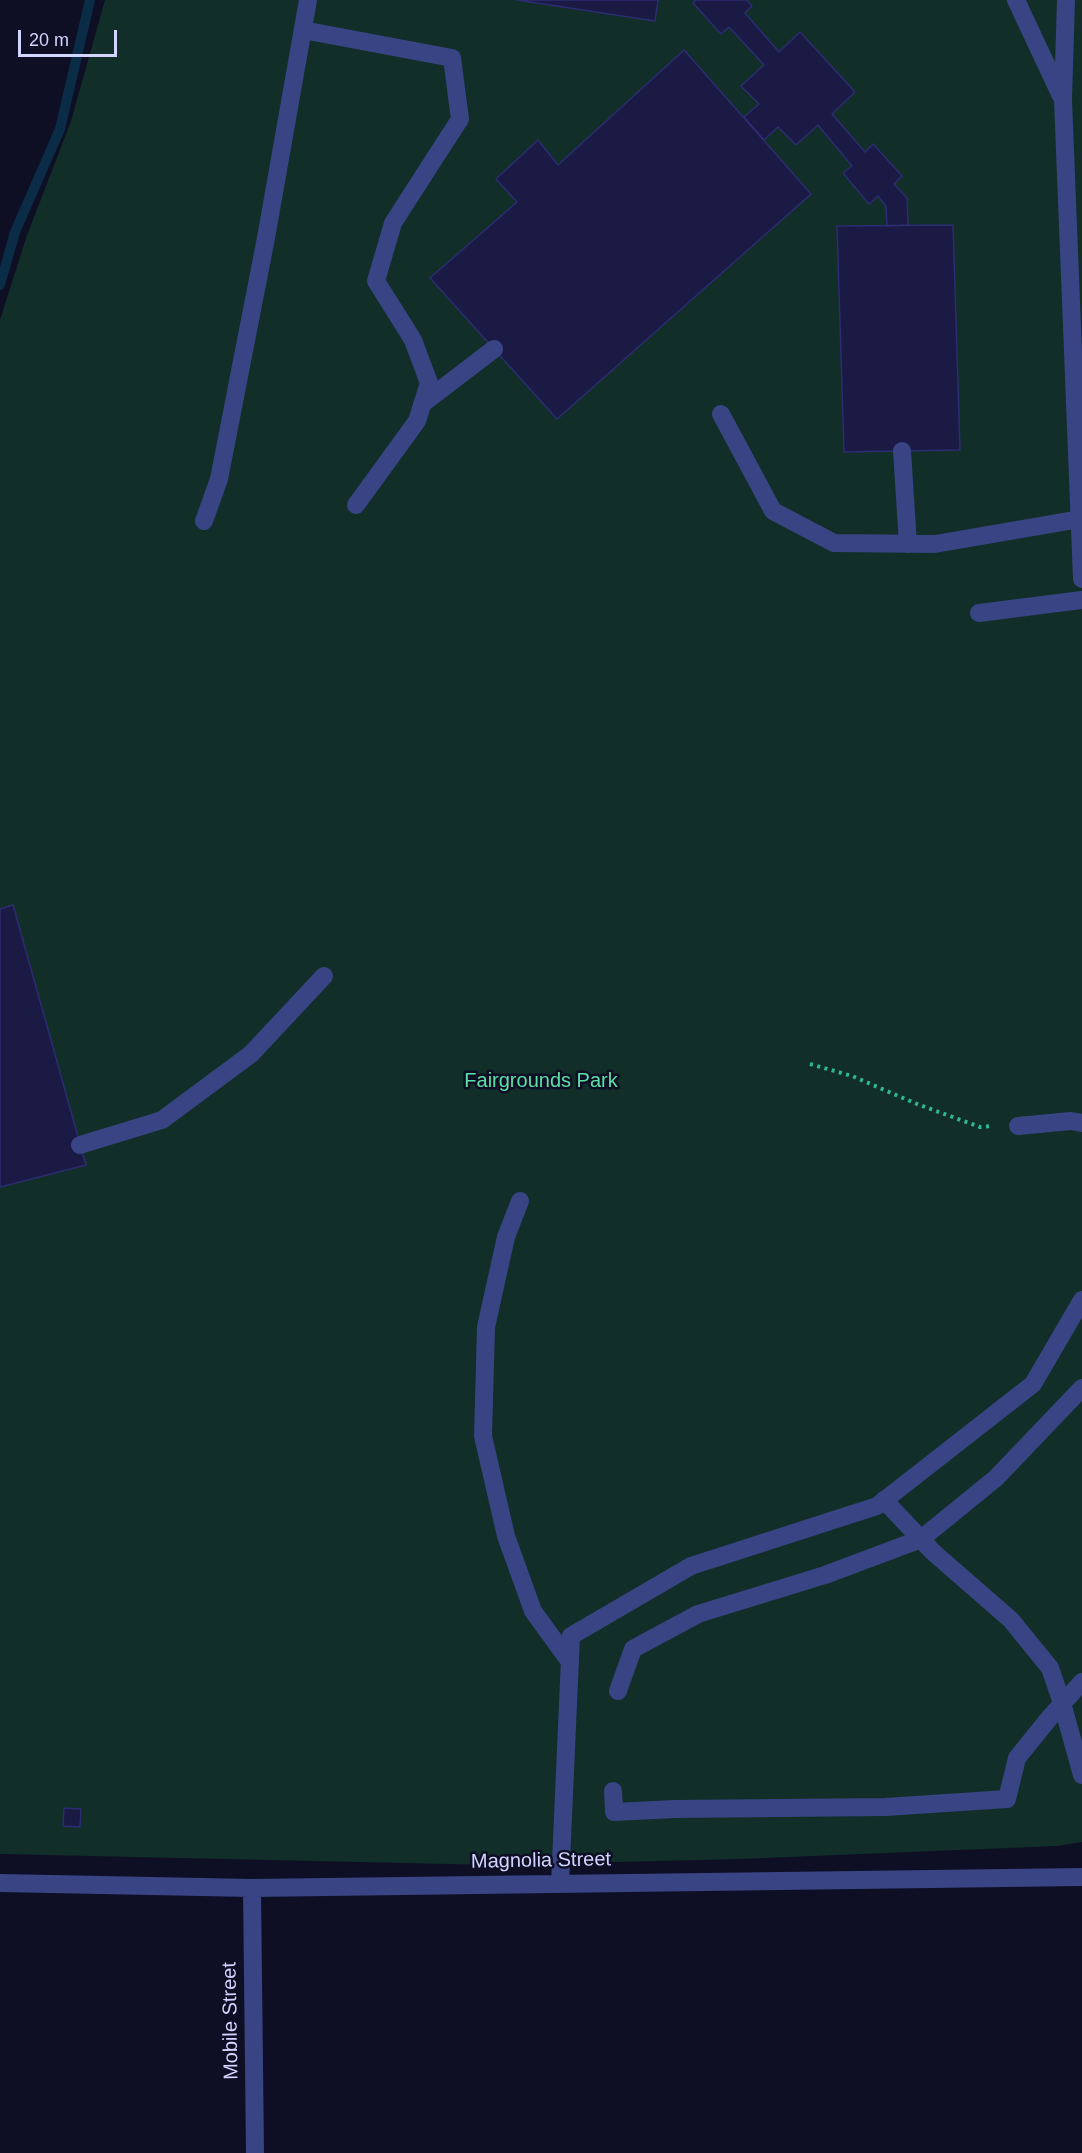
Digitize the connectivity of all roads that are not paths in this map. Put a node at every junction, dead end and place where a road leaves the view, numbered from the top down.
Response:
1 (308, 0) edge
2 (1016, 0) edge
3 (1066, 0) edge
4 (303, 30) junction
5 (1063, 100) junction
6 (494, 349) dead end
7 (422, 404) junction
8 (721, 414) dead end
9 (902, 451) dead end
10 (356, 505) dead end
11 (1080, 519) junction
12 (204, 521) dead end
13 (908, 544) junction
14 (1082, 579) edge
15 (1082, 600) edge
16 (979, 613) dead end
17 (324, 976) dead end
18 (1082, 1123) edge
19 (1018, 1126) road end
20 (80, 1145) dead end
21 (520, 1201) dead end
22 (1082, 1300) edge
23 (1082, 1388) edge
24 (884, 1500) junction
25 (921, 1539) junction
26 (570, 1662) junction
27 (1082, 1682) edge
28 (618, 1691) dead end
29 (1062, 1703) junction
30 (1082, 1775) edge
31 (613, 1791) dead end
32 (1082, 1876) edge
33 (0, 1882) edge
34 (560, 1884) junction
35 (252, 1888) junction
36 (255, 2153) edge

1 - 4 street
2 - 5 street
3 - 5 street
4 - 7 street
4 - 12 street
5 - 11 street
6 - 7 street
7 - 10 street
8 - 13 street
9 - 13 street
11 - 13 street
11 - 14 street
15 - 16 street
17 - 20 street
18 - 19 street
21 - 26 street
22 - 24 street
23 - 25 street
24 - 25 street
24 - 26 street
25 - 28 street
25 - 29 street
26 - 34 street
27 - 29 street
29 - 30 street
29 - 31 street
32 - 34 street, Magnolia Street
33 - 35 street, Magnolia Street
34 - 35 street, Magnolia Street
35 - 36 street, Mobile Street

